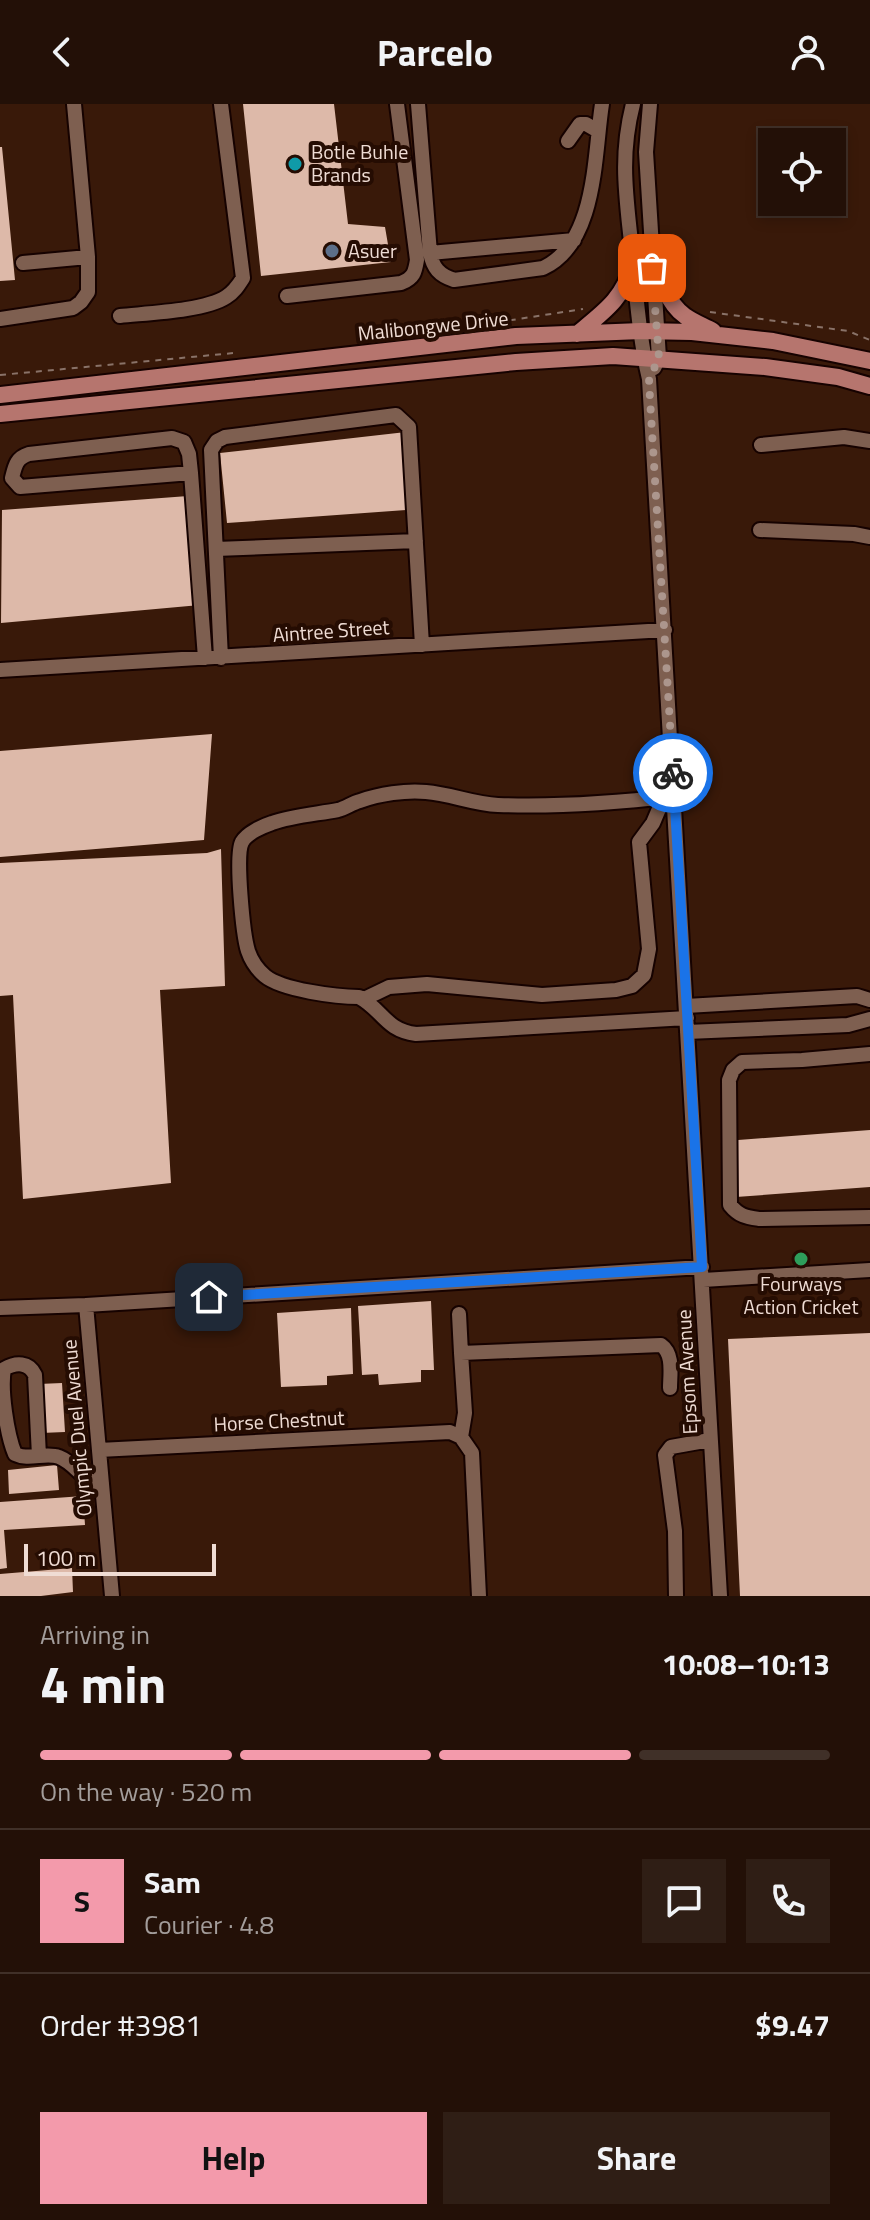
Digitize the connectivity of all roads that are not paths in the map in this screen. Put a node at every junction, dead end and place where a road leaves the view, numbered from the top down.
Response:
1 (74, 104) edge
2 (221, 104) edge
3 (397, 104) edge
4 (418, 104) edge
5 (602, 104) edge
6 (633, 104) edge
7 (650, 104) edge
8 (598, 131) junction
9 (568, 141) dead end
10 (574, 240) junction
11 (651, 247) junction
12 (430, 253) junction
13 (88, 257) junction
14 (23, 263) dead end
15 (633, 264) junction
16 (287, 296) dead end
17 (120, 316) dead end
18 (0, 319) edge
19 (649, 331) junction
20 (577, 334) junction
21 (722, 335) junction
22 (651, 358) junction
23 (870, 361) edge
24 (870, 386) edge
25 (0, 395) edge
26 (0, 414) edge
27 (870, 441) edge
28 (761, 445) dead end
29 (191, 473) junction
30 (760, 530) dead end
31 (870, 537) edge
32 (416, 541) junction
33 (216, 549) junction
34 (665, 630) junction
35 (422, 645) junction
36 (205, 658) junction
37 (221, 658) junction
38 (0, 670) edge
39 (669, 796) junction
40 (364, 999) junction
41 (870, 1000) edge
42 (687, 1019) junction
43 (870, 1019) edge
44 (870, 1054) edge
45 (870, 1217) edge
46 (870, 1270) edge
47 (702, 1273) junction
48 (86, 1305) junction
49 (0, 1308) edge
50 (459, 1314) dead end
51 (461, 1353) junction
52 (670, 1388) dead end
53 (461, 1437) junction
54 (710, 1440) junction
55 (99, 1450) junction
56 (39, 1456) junction
57 (102, 1484) junction
58 (112, 1596) edge
59 (479, 1596) edge
60 (676, 1596) edge
61 (720, 1596) edge

1 - 13 street
2 - 17 street
3 - 16 street
4 - 12 street
5 - 8 street
6 - 15 street
7 - 11 street
8 - 9 street
8 - 10 street
10 - 12 street
10 - 12 street
11 - 19 street
11 - 21 main road
13 - 14 street
13 - 18 street
15 - 19 street
15 - 20 main road
19 - 20 main road, Malibongwe Drive
19 - 21 main road, Malibongwe Drive
19 - 22 street
20 - 25 main road, Malibongwe Drive
21 - 23 main road, Malibongwe Drive
22 - 24 main road
22 - 26 main road
22 - 34 street, Epsom Avenue
27 - 28 street
29 - 29 street
29 - 36 street
30 - 31 street
32 - 33 street
32 - 33 street
32 - 35 street
33 - 37 street
34 - 35 street, Aintree Street
34 - 39 street, Epsom Avenue
35 - 37 street, Aintree Street
36 - 37 street, Aintree Street
36 - 38 street, Aintree Street
39 - 40 street
39 - 40 street
39 - 42 street, Epsom Avenue
40 - 42 street
41 - 42 street
42 - 43 street
42 - 47 street, Epsom Avenue
44 - 45 street
46 - 47 street
47 - 48 street
47 - 54 street, Epsom Avenue
48 - 49 street
48 - 55 street, Olympic Duel Avenue
50 - 51 street
51 - 52 street
51 - 53 street
53 - 55 street, Horse Chestnut
53 - 59 street
54 - 60 street
54 - 61 street, Epsom Avenue
55 - 57 street, Olympic Duel Avenue
56 - 56 street
56 - 57 street
57 - 58 street, Olympic Duel Avenue

